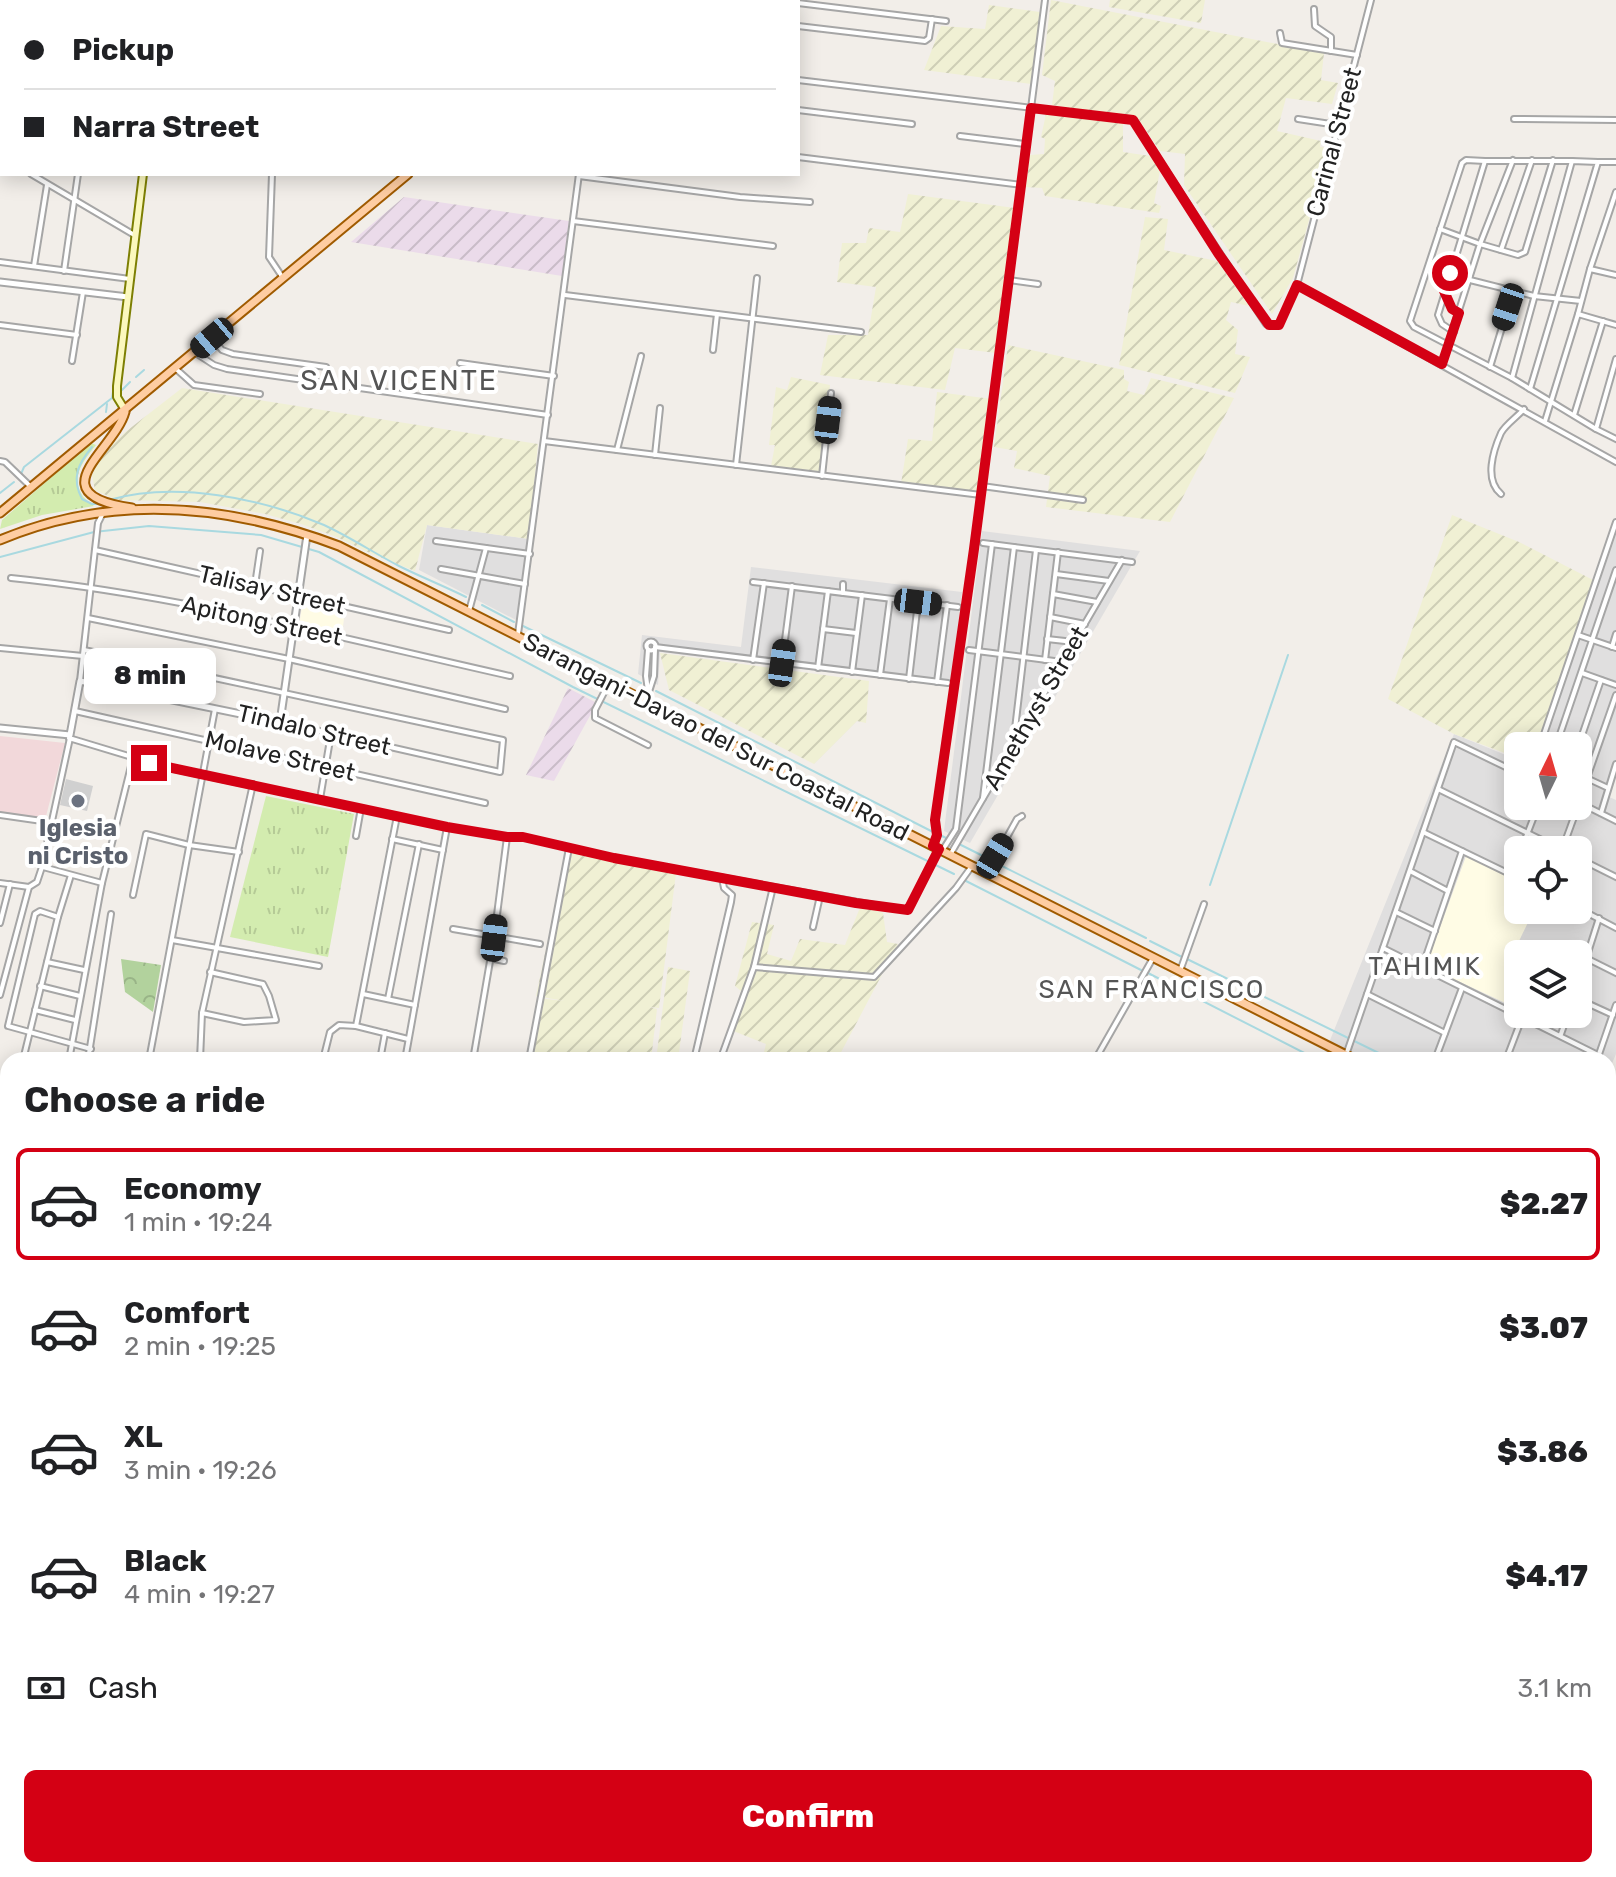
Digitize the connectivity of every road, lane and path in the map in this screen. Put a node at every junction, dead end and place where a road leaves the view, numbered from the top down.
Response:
1 (1045, 0) edge
2 (1371, 0) edge
3 (800, 3) edge
4 (1314, 9) dead end
5 (932, 19) junction
6 (946, 21) dead end
7 (800, 26) edge
8 (1280, 33) dead end
9 (1331, 51) junction
10 (1357, 55) junction
11 (800, 80) edge
12 (1031, 108) junction
13 (800, 110) edge
14 (1298, 119) dead end
15 (1514, 119) dead end
16 (1616, 120) edge
17 (912, 124) dead end
18 (1337, 125) junction
19 (960, 136) dead end
20 (1026, 144) junction
21 (800, 157) edge
22 (1513, 160) junction
23 (1532, 160) junction
24 (1553, 160) junction
25 (1485, 161) junction
26 (1572, 161) junction
27 (1598, 162) junction
28 (1616, 162) edge
29 (34, 176) edge
30 (78, 176) edge
31 (143, 176) edge
32 (272, 176) edge
33 (406, 176) edge
34 (579, 176) edge
35 (586, 176) edge
36 (47, 184) junction
37 (1022, 185) junction
38 (1616, 192) edge
39 (73, 199) junction
40 (810, 202) dead end
41 (573, 221) junction
42 (1440, 229) junction
43 (136, 236) junction
44 (1460, 236) junction
45 (1480, 244) junction
46 (773, 246) dead end
47 (1501, 250) junction
48 (0, 262) edge
49 (34, 266) junction
50 (1590, 269) junction
51 (64, 271) junction
52 (1616, 275) edge
53 (283, 278) junction
54 (757, 278) dead end
55 (130, 279) junction
56 (1009, 280) junction
57 (1470, 280) junction
58 (0, 282) edge
59 (1038, 284) dead end
60 (1297, 285) junction
61 (1444, 291) junction
62 (1513, 291) junction
63 (83, 292) junction
64 (565, 295) junction
65 (1534, 296) junction
66 (128, 297) junction
67 (1557, 297) junction
68 (1581, 301) junction
69 (1459, 313) junction
70 (717, 314) junction
71 (1578, 314) junction
72 (752, 318) junction
73 (1603, 321) junction
74 (0, 325) edge
75 (1616, 325) edge
76 (861, 332) dead end
77 (1454, 332) junction
78 (77, 335) junction
79 (212, 338) junction
80 (1449, 347) junction
81 (713, 350) dead end
82 (194, 352) junction
83 (641, 356) dead end
84 (1616, 359) edge
85 (72, 361) dead end
86 (460, 363) dead end
87 (1442, 364) junction
88 (326, 367) dead end
89 (1490, 367) junction
90 (175, 368) junction
91 (554, 376) junction
92 (1512, 378) junction
93 (1530, 389) junction
94 (831, 393) dead end
95 (260, 394) dead end
96 (1552, 403) junction
97 (660, 408) dead end
98 (1524, 409) junction
99 (125, 410) junction
100 (548, 415) junction
101 (1574, 415) junction
102 (1545, 421) junction
103 (1596, 429) junction
104 (1616, 439) edge
105 (544, 441) junction
106 (617, 450) junction
107 (655, 455) junction
108 (0, 461) edge
109 (1616, 462) edge
110 (736, 465) junction
111 (822, 476) junction
112 (982, 486) junction
113 (31, 487) junction
114 (1501, 494) dead end
115 (981, 495) junction
116 (1083, 500) dead end
117 (146, 510) junction
118 (0, 513) edge
119 (102, 515) junction
120 (1616, 522) edge
121 (307, 535) junction
122 (0, 540) edge
123 (436, 541) dead end
124 (983, 543) dead end
125 (992, 544) junction
126 (1014, 547) junction
127 (486, 548) junction
128 (95, 550) junction
129 (1036, 550) junction
130 (260, 551) dead end
131 (1058, 552) junction
132 (530, 554) junction
133 (1122, 560) junction
134 (1132, 562) dead end
135 (441, 569) dead end
136 (1616, 570) edge
137 (480, 574) junction
138 (1056, 574) junction
139 (11, 578) dead end
140 (1110, 581) junction
141 (753, 582) dead end
142 (764, 583) junction
143 (525, 584) junction
144 (843, 584) dead end
145 (255, 585) junction
146 (91, 586) junction
147 (792, 586) junction
148 (828, 591) junction
149 (843, 593) junction
150 (1053, 594) junction
151 (299, 595) junction
152 (862, 595) junction
153 (890, 599) junction
154 (918, 602) junction
155 (1097, 602) junction
156 (947, 605) junction
157 (958, 607) dead end
158 (469, 612) junction
159 (1050, 617) junction
160 (88, 618) junction
161 (1085, 624) junction
162 (294, 627) junction
163 (823, 629) junction
164 (449, 630) dead end
165 (857, 633) junction
166 (1616, 634) edge
167 (1578, 635) junction
168 (518, 637) junction
169 (1047, 639) junction
170 (1593, 641) junction
171 (1074, 642) junction
172 (1614, 647) edge
173 (0, 648) edge
174 (655, 648) junction
175 (969, 650) dead end
176 (978, 651) junction
177 (84, 653) junction
178 (1001, 654) junction
179 (1022, 657) junction
180 (289, 659) junction
181 (753, 660) junction
182 (1045, 660) junction
183 (1063, 662) junction
184 (782, 663) junction
185 (818, 668) junction
186 (852, 672) junction
187 (1582, 673) junction
188 (880, 675) junction
189 (510, 676) dead end
190 (909, 679) junction
191 (1601, 680) junction
192 (80, 681) junction
193 (937, 682) junction
194 (609, 683) junction
195 (948, 683) dead end
196 (1616, 685) edge
197 (648, 691) junction
198 (284, 693) junction
199 (1616, 695) edge
200 (646, 701) junction
201 (216, 707) junction
202 (505, 709) dead end
203 (75, 711) junction
204 (280, 722) junction
205 (0, 728) edge
206 (1545, 732) edge
207 (1561, 732) edge
208 (1583, 732) edge
209 (331, 734) junction
210 (70, 737) junction
211 (210, 740) junction
212 (648, 745) dead end
213 (1012, 749) junction
214 (133, 758) junction
215 (1592, 764) edge
216 (1616, 764) edge
217 (325, 766) junction
218 (1504, 766) edge
219 (203, 775) junction
220 (1592, 780) edge
221 (253, 784) junction
222 (1608, 788) junction
223 (1438, 789) junction
224 (320, 799) junction
225 (982, 800) junction
226 (485, 803) dead end
227 (361, 808) junction
228 (1592, 809) edge
229 (1601, 813) junction
230 (0, 815) edge
231 (397, 816) junction
232 (1022, 816) dead end
233 (1533, 820) edge
234 (1616, 821) edge
235 (49, 822) junction
236 (447, 827) junction
237 (956, 829) junction
238 (1423, 832) junction
239 (1528, 832) junction
240 (963, 834) junction
241 (356, 836) dead end
242 (1526, 836) edge
243 (1536, 836) edge
244 (507, 837) junction
245 (392, 839) junction
246 (419, 844) junction
247 (189, 845) junction
248 (569, 848) junction
249 (443, 850) junction
250 (941, 850) junction
251 (1462, 851) junction
252 (239, 852) junction
253 (1592, 865) edge
254 (972, 866) junction
255 (42, 867) junction
256 (1410, 871) junction
257 (1504, 871) edge
258 (987, 873) junction
259 (71, 875) junction
260 (1616, 877) edge
261 (722, 878) junction
262 (0, 883) edge
263 (102, 883) junction
264 (10, 884) junction
265 (29, 887) junction
266 (773, 887) junction
267 (1448, 891) junction
268 (133, 895) dead end
269 (820, 896) junction
270 (1204, 904) dead end
271 (1396, 912) junction
272 (111, 914) dead end
273 (1592, 915) edge
274 (58, 917) junction
275 (1599, 918) junction
276 (0, 923) edge
277 (813, 927) dead end
278 (1616, 928) edge
279 (453, 929) dead end
280 (1435, 931) junction
281 (494, 938) junction
282 (172, 940) junction
283 (1592, 940) edge
284 (540, 944) dead end
285 (216, 948) junction
286 (1383, 948) junction
287 (490, 958) junction
288 (1153, 958) junction
289 (504, 961) dead end
290 (1592, 961) edge
291 (47, 962) junction
292 (319, 966) dead end
293 (754, 967) junction
294 (1422, 968) junction
295 (85, 971) junction
296 (1180, 971) junction
297 (210, 972) junction
298 (1616, 973) edge
299 (40, 986) junction
300 (1462, 988) junction
301 (363, 994) junction
302 (1367, 994) junction
303 (0, 995) edge
304 (80, 996) junction
305 (388, 999) junction
306 (415, 1005) junction
307 (1592, 1005) edge
308 (1616, 1005) edge
309 (1504, 1009) edge
310 (35, 1010) junction
311 (202, 1013) junction
312 (1613, 1015) junction
313 (76, 1020) junction
314 (356, 1026) junction
315 (1518, 1028) edge
316 (1545, 1028) edge
317 (1563, 1028) edge
318 (29, 1033) junction
319 (385, 1033) junction
320 (1445, 1033) junction
321 (1561, 1035) junction
322 (408, 1039) junction
323 (72, 1045) junction
324 (91, 1049) junction
325 (25, 1052) edge
326 (71, 1052) edge
327 (90, 1052) edge
328 (151, 1052) edge
329 (200, 1052) edge
330 (325, 1052) edge
331 (381, 1052) edge
332 (406, 1052) edge
333 (474, 1052) edge
334 (531, 1052) edge
335 (696, 1052) edge
336 (723, 1052) edge
337 (1100, 1052) edge
338 (1341, 1052) edge
339 (1343, 1052) edge
340 (1438, 1052) edge
341 (1509, 1052) edge
342 (1588, 1052) edge
343 (1600, 1052) edge

1 - 12 street
2 - 10 street, Carinal Street
3 - 5 street
4 - 9 street
5 - 6 street
5 - 7 street
8 - 9 street
9 - 10 street
10 - 18 street, Carinal Street
11 - 12 street
12 - 20 street
12 - 60 street, Carinal Street
13 - 17 street
14 - 18 street
15 - 16 street
18 - 60 street, Carinal Street
19 - 20 street
20 - 37 street
21 - 37 street
22 - 23 street
22 - 25 street
22 - 45 street
23 - 24 street
23 - 47 street
24 - 26 street
24 - 47 street
25 - 42 street
25 - 44 street
26 - 27 street
26 - 65 street
27 - 28 street
27 - 67 street
29 - 36 street
30 - 39 street
31 - 43 main road
32 - 53 street
33 - 53 main road
34 - 41 street
35 - 40 street
36 - 39 street
36 - 49 street
37 - 56 street
38 - 50 street
39 - 43 street
39 - 51 street
41 - 46 street
41 - 64 street
42 - 44 street
42 - 80 street
43 - 55 main road
44 - 45 street
44 - 61 street
45 - 47 street
45 - 57 street
48 - 49 street
49 - 51 street
50 - 52 street
50 - 68 street
51 - 55 street
53 - 79 main road
54 - 72 street
55 - 66 main road
56 - 59 street
56 - 112 street
57 - 62 street
57 - 69 street
58 - 63 street
60 - 87 street
61 - 69 street
61 - 77 street
62 - 65 street
62 - 89 street
63 - 66 street
63 - 78 street
64 - 70 street
64 - 91 street
65 - 67 street
65 - 92 street
66 - 99 main road
67 - 68 street
67 - 93 street
68 - 71 street
69 - 77 street
70 - 72 street
70 - 81 street
71 - 73 street
71 - 96 street
72 - 76 street
72 - 110 street
73 - 75 street
73 - 101 street
74 - 78 street
77 - 80 street
78 - 85 street
79 - 82 main road
79 - 88 street
80 - 87 street
80 - 89 street
82 - 90 main road
82 - 100 street
83 - 106 street
84 - 103 street
86 - 91 street
87 - 98 street
89 - 92 street
90 - 95 street
90 - 99 main road
91 - 100 street
92 - 93 street
93 - 96 street
94 - 111 street
96 - 101 street
96 - 102 street
97 - 107 street
98 - 102 street
98 - 114 street
99 - 113 main road
99 - 117 main road, Sarangani-Davao del Sur Coastal Road
100 - 105 street
101 - 103 street
102 - 109 street
103 - 104 street
105 - 106 street
105 - 132 street
106 - 107 street
107 - 110 street
108 - 113 street
110 - 111 street
111 - 115 street
112 - 115 street
112 - 116 street
113 - 118 main road
115 - 250 street
117 - 119 main road, Sarangani-Davao del Sur Coastal Road
117 - 121 main road, Sarangani-Davao del Sur Coastal Road
119 - 122 main road, Sarangani-Davao del Sur Coastal Road
119 - 128 street
120 - 167 street
121 - 151 street
121 - 158 main road, Sarangani-Davao del Sur Coastal Road
123 - 127 street
124 - 125 street
125 - 126 street
125 - 176 street
126 - 129 street
126 - 178 street
127 - 132 street
127 - 137 street
128 - 145 street, Talisay Street
128 - 146 street
129 - 131 street
129 - 179 street
130 - 145 street
131 - 133 street
131 - 138 street
132 - 143 street
133 - 134 street
133 - 140 street, Amethyst Street
135 - 137 street
136 - 170 street
137 - 143 street
137 - 158 street
138 - 140 street
138 - 150 street
139 - 146 street, Apitong Street
140 - 155 street, Amethyst Street
141 - 142 street
142 - 147 street
142 - 181 street
143 - 168 street
144 - 149 street
145 - 151 street, Talisay Street
146 - 160 street
146 - 162 street, Apitong Street
147 - 148 street
147 - 184 street
148 - 149 street
148 - 163 street
149 - 152 street
150 - 155 street
150 - 159 street
151 - 162 street
151 - 164 street, Talisay Street
152 - 153 street
152 - 165 street
153 - 154 street
153 - 188 street
154 - 156 street
154 - 190 street
155 - 161 street, Amethyst Street
156 - 157 street
156 - 193 street
158 - 168 main road, Sarangani-Davao del Sur Coastal Road
159 - 161 street
159 - 169 street
160 - 177 street
160 - 180 street
161 - 171 street, Amethyst Street
162 - 180 street
162 - 189 street, Apitong Street
163 - 165 street
163 - 185 street
165 - 186 street
166 - 172 street
167 - 170 street
167 - 206 street
168 - 194 main road, Sarangani-Davao del Sur Coastal Road
169 - 171 street
169 - 182 street
170 - 172 street
170 - 187 street
171 - 183 street, Amethyst Street
173 - 177 street
174 - 181 street
174 - 197 street
174 - 197 street
175 - 176 street
176 - 178 street
176 - 237 street
177 - 192 street
177 - 198 street
178 - 179 street
178 - 225 street
179 - 182 street
179 - 213 street
180 - 198 street
180 - 202 street
181 - 184 street
182 - 183 street
183 - 213 street, Amethyst Street
184 - 185 street
185 - 186 street
186 - 188 street
187 - 191 street
187 - 207 street
188 - 190 street
190 - 193 street
191 - 196 street
191 - 208 street
192 - 201 street, Tindalo Street
192 - 203 street
193 - 195 street
194 - 200 main road, Sarangani-Davao del Sur Coastal Road
194 - 212 street
197 - 200 street
198 - 204 street
198 - 209 street, Tindalo Street
199 - 215 street
200 - 250 main road, Sarangani-Davao del Sur Coastal Road
201 - 204 street, Tindalo Street
201 - 211 street
203 - 210 street
203 - 211 street, Molave Street
204 - 209 street, Tindalo Street
205 - 210 street
209 - 217 street
210 - 214 street
210 - 235 street
211 - 217 street, Molave Street
211 - 219 street
213 - 225 street, Amethyst Street
214 - 219 street
214 - 263 street
216 - 222 street
217 - 224 street
217 - 226 street, Molave Street
218 - 223 street
219 - 221 street
219 - 247 street
220 - 222 street
221 - 224 street
221 - 252 street
222 - 229 street
223 - 238 street
223 - 239 street
224 - 227 street
225 - 240 street, Amethyst Street
227 - 231 street
227 - 241 street
228 - 229 street
229 - 234 street
230 - 235 street
231 - 236 street
231 - 245 street
232 - 258 street
233 - 239 street
235 - 255 street
236 - 244 street
236 - 249 street
237 - 240 street
237 - 250 street
238 - 251 street
238 - 256 street
239 - 242 street
239 - 243 street
240 - 250 street, Amethyst Street
244 - 248 street
244 - 281 street
245 - 246 street
245 - 301 street
246 - 249 street
246 - 305 street
247 - 252 street
247 - 268 street
247 - 282 street
248 - 261 street
248 - 334 street
249 - 306 street
250 - 254 main road, Sarangani-Davao del Sur Coastal Road
250 - 269 street
251 - 257 street
251 - 267 street
252 - 285 street
253 - 260 street
254 - 258 main road, Sarangani-Davao del Sur Coastal Road
254 - 293 street
255 - 259 street
255 - 265 street
256 - 267 street
256 - 271 street
258 - 288 main road, Sarangani-Davao del Sur Coastal Road
259 - 263 street
259 - 274 street
261 - 266 street
261 - 335 street
262 - 264 street
263 - 295 street
264 - 265 street
264 - 276 street
265 - 303 street
266 - 269 street
266 - 293 street
267 - 280 street
269 - 277 street
270 - 296 street
271 - 280 street
271 - 286 street
272 - 324 street
273 - 275 street
274 - 291 street
274 - 318 street
275 - 278 street
275 - 283 street
279 - 281 street
280 - 294 street
281 - 284 street
281 - 287 street
282 - 285 street
282 - 328 street
285 - 292 street
285 - 297 street
286 - 294 street
286 - 302 street
287 - 289 street
287 - 333 street
288 - 296 main road, Sarangani-Davao del Sur Coastal Road
288 - 337 street
290 - 298 street
291 - 295 street
291 - 299 street
293 - 336 street
294 - 300 street
295 - 304 street
296 - 338 main road, Sarangani-Davao del Sur Coastal Road
297 - 311 street
297 - 311 street
299 - 304 street
299 - 310 street
300 - 309 street
300 - 320 street
301 - 305 street
301 - 314 street
302 - 320 street
302 - 339 street
304 - 313 street
305 - 306 street
306 - 322 street
307 - 312 street
308 - 312 street
310 - 313 street
310 - 318 street
311 - 329 street
312 - 343 street
313 - 323 street
314 - 319 street
314 - 330 street
315 - 341 street
316 - 321 street
317 - 321 street
318 - 323 street
318 - 325 street
319 - 322 street
319 - 331 street
320 - 340 street
321 - 342 street
322 - 332 street
323 - 324 street
323 - 326 street
324 - 327 street

